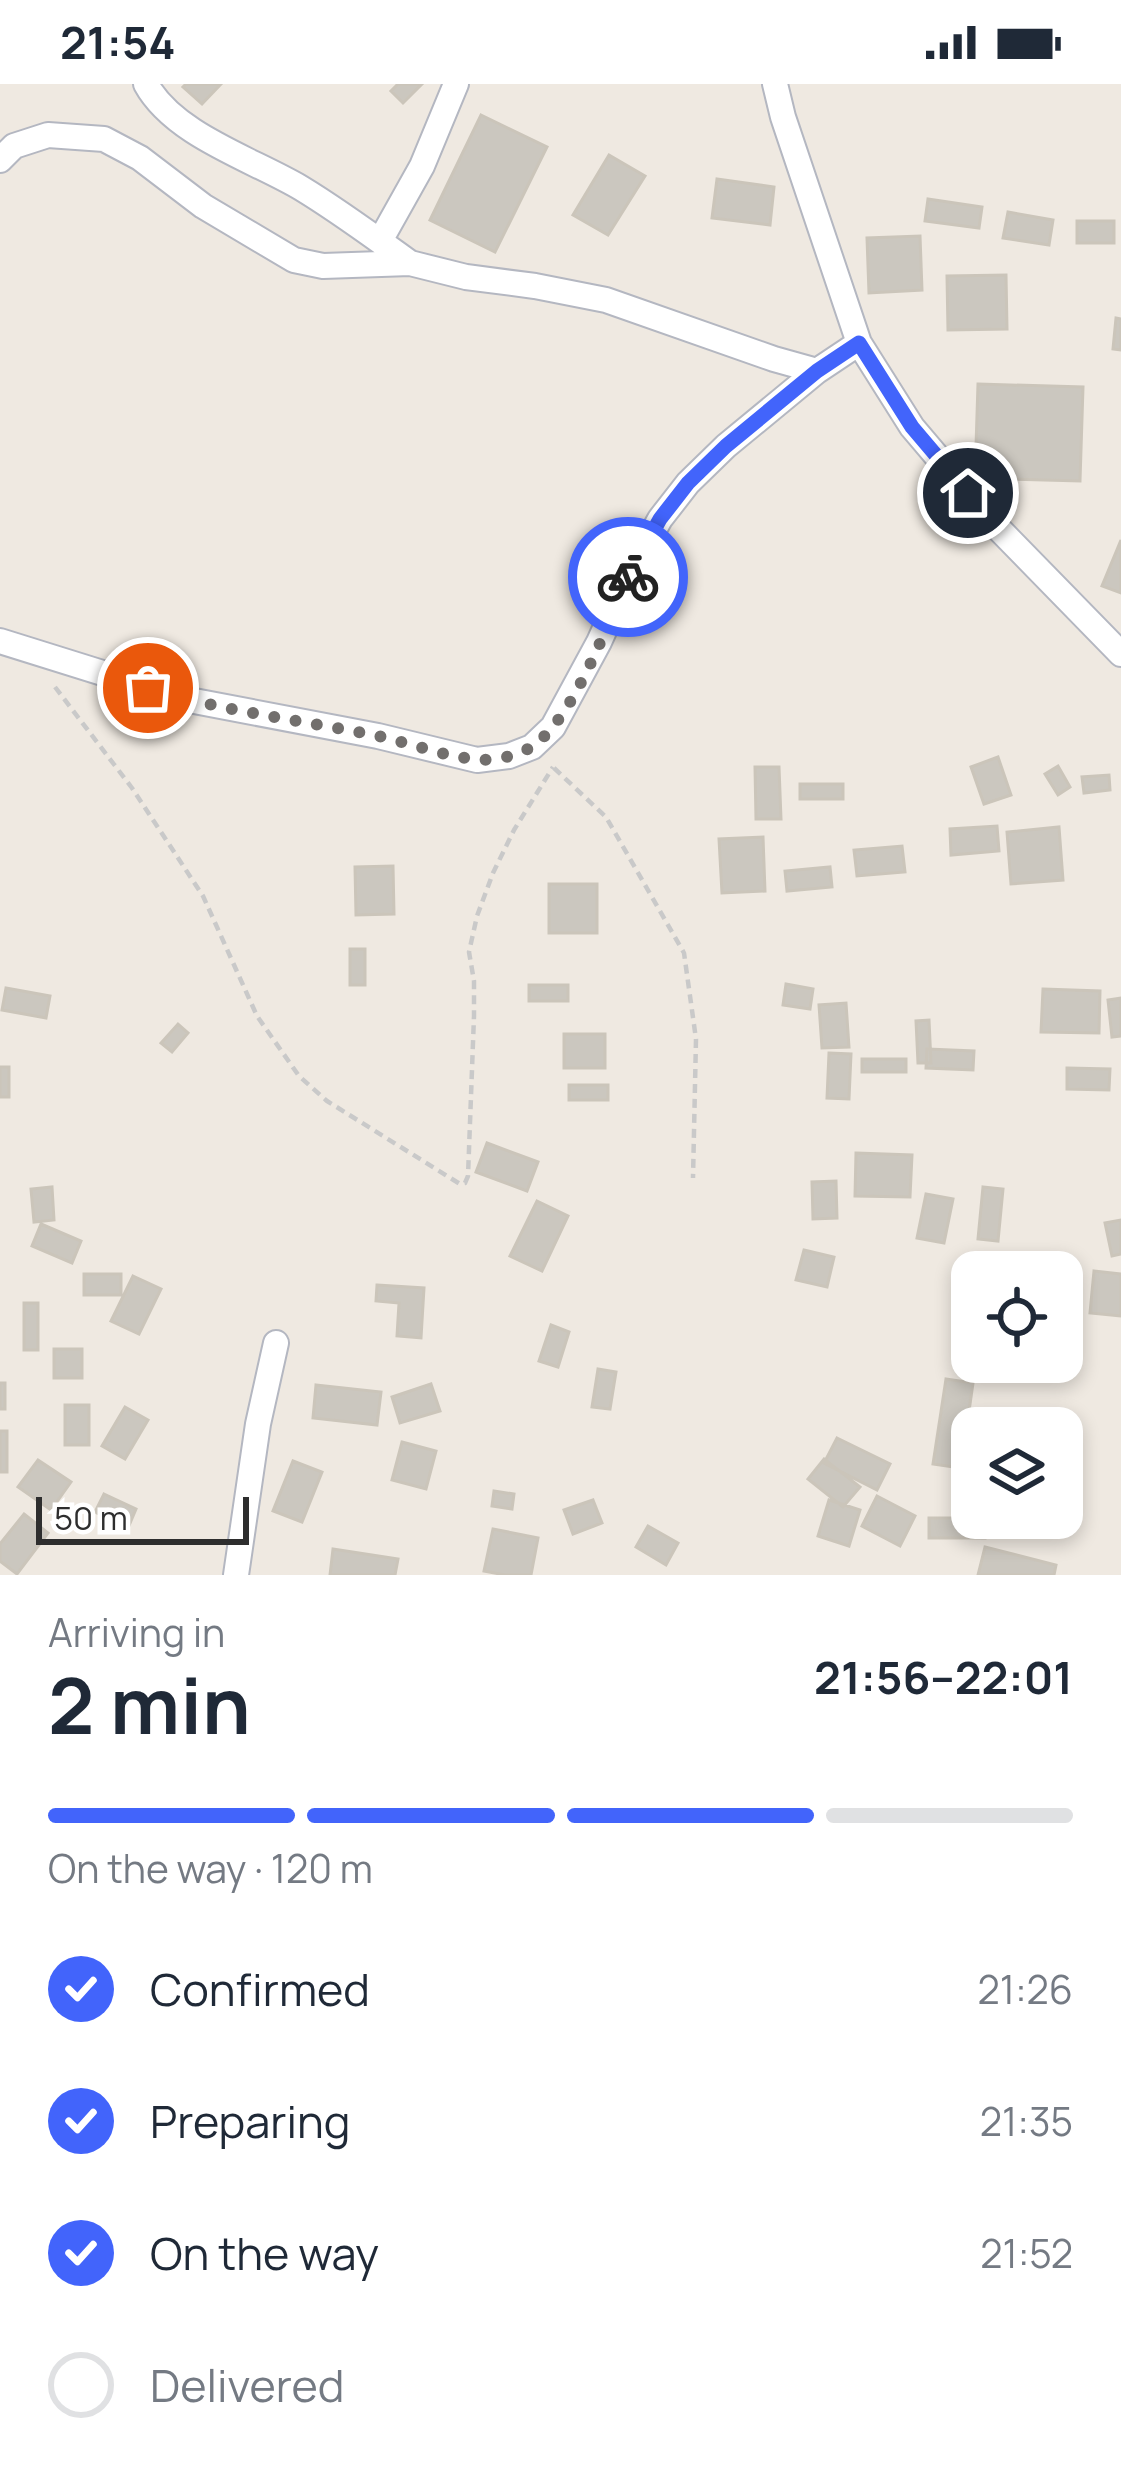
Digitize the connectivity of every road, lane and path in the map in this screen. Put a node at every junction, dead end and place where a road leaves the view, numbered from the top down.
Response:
1 (146, 84) edge
2 (456, 84) edge
3 (775, 84) edge
4 (0, 160) edge
5 (380, 241) junction
6 (410, 263) junction
7 (859, 343) junction
8 (817, 371) junction
9 (0, 641) edge
10 (28, 650) junction
11 (1121, 654) edge
12 (532, 747) junction
13 (553, 767) junction
14 (693, 1178) dead end
15 (276, 1343) dead end
16 (236, 1575) edge

1 - 5 street
2 - 5 street
3 - 7 street
4 - 6 street
5 - 6 street
6 - 8 street
7 - 8 street
7 - 11 street
8 - 12 street
9 - 10 street
10 - 12 street
10 - 13 path
12 - 13 path
13 - 14 path
15 - 16 street

